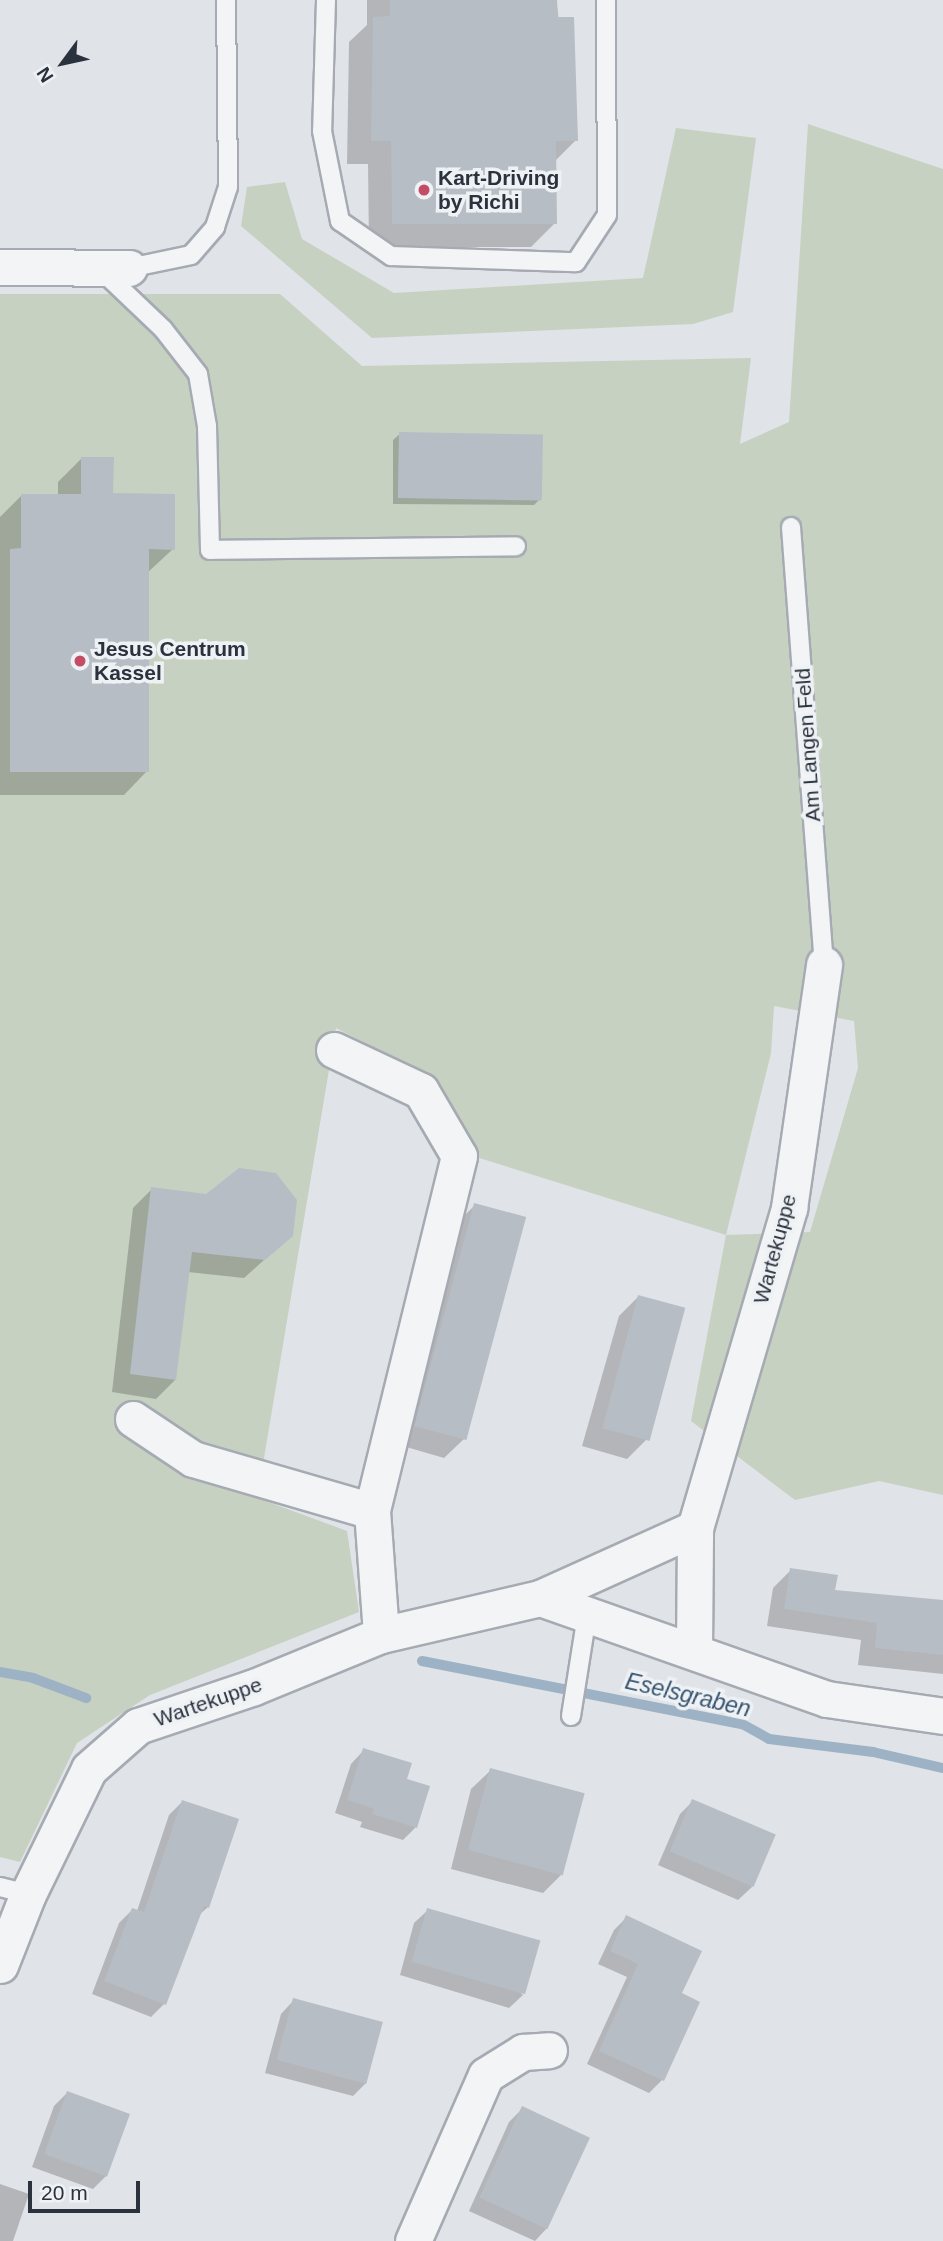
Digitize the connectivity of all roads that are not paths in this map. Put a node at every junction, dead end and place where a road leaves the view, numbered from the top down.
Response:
1 (226, 0) edge
2 (326, 0) edge
3 (606, 0) edge
4 (0, 267) edge
5 (113, 267) junction
6 (791, 527) dead end
7 (516, 545) dead end
8 (824, 964) joint
9 (334, 1050) dead end
10 (133, 1419) dead end
11 (372, 1511) junction
12 (695, 1528) junction
13 (540, 1598) junction
14 (587, 1615) junction
15 (382, 1635) junction
16 (694, 1651) junction
17 (571, 1716) dead end
18 (943, 1716) edge
19 (14, 1890) edge
20 (0, 1965) edge
21 (549, 2050) dead end
22 (413, 2241) edge

1 - 5 lane
2 - 3 lane
4 - 5 street
5 - 7 lane
6 - 8 lane, Am Langen Feld
8 - 12 street, Wartekuppe
9 - 11 street
10 - 11 street
11 - 15 street
12 - 13 street, Wartekuppe
12 - 16 street, Wartekuppe
13 - 14 street
13 - 15 street, Wartekuppe
14 - 16 street
14 - 17 lane
15 - 19 street, Wartekuppe
16 - 18 street
19 - 20 street, Wartekuppe
21 - 22 street

